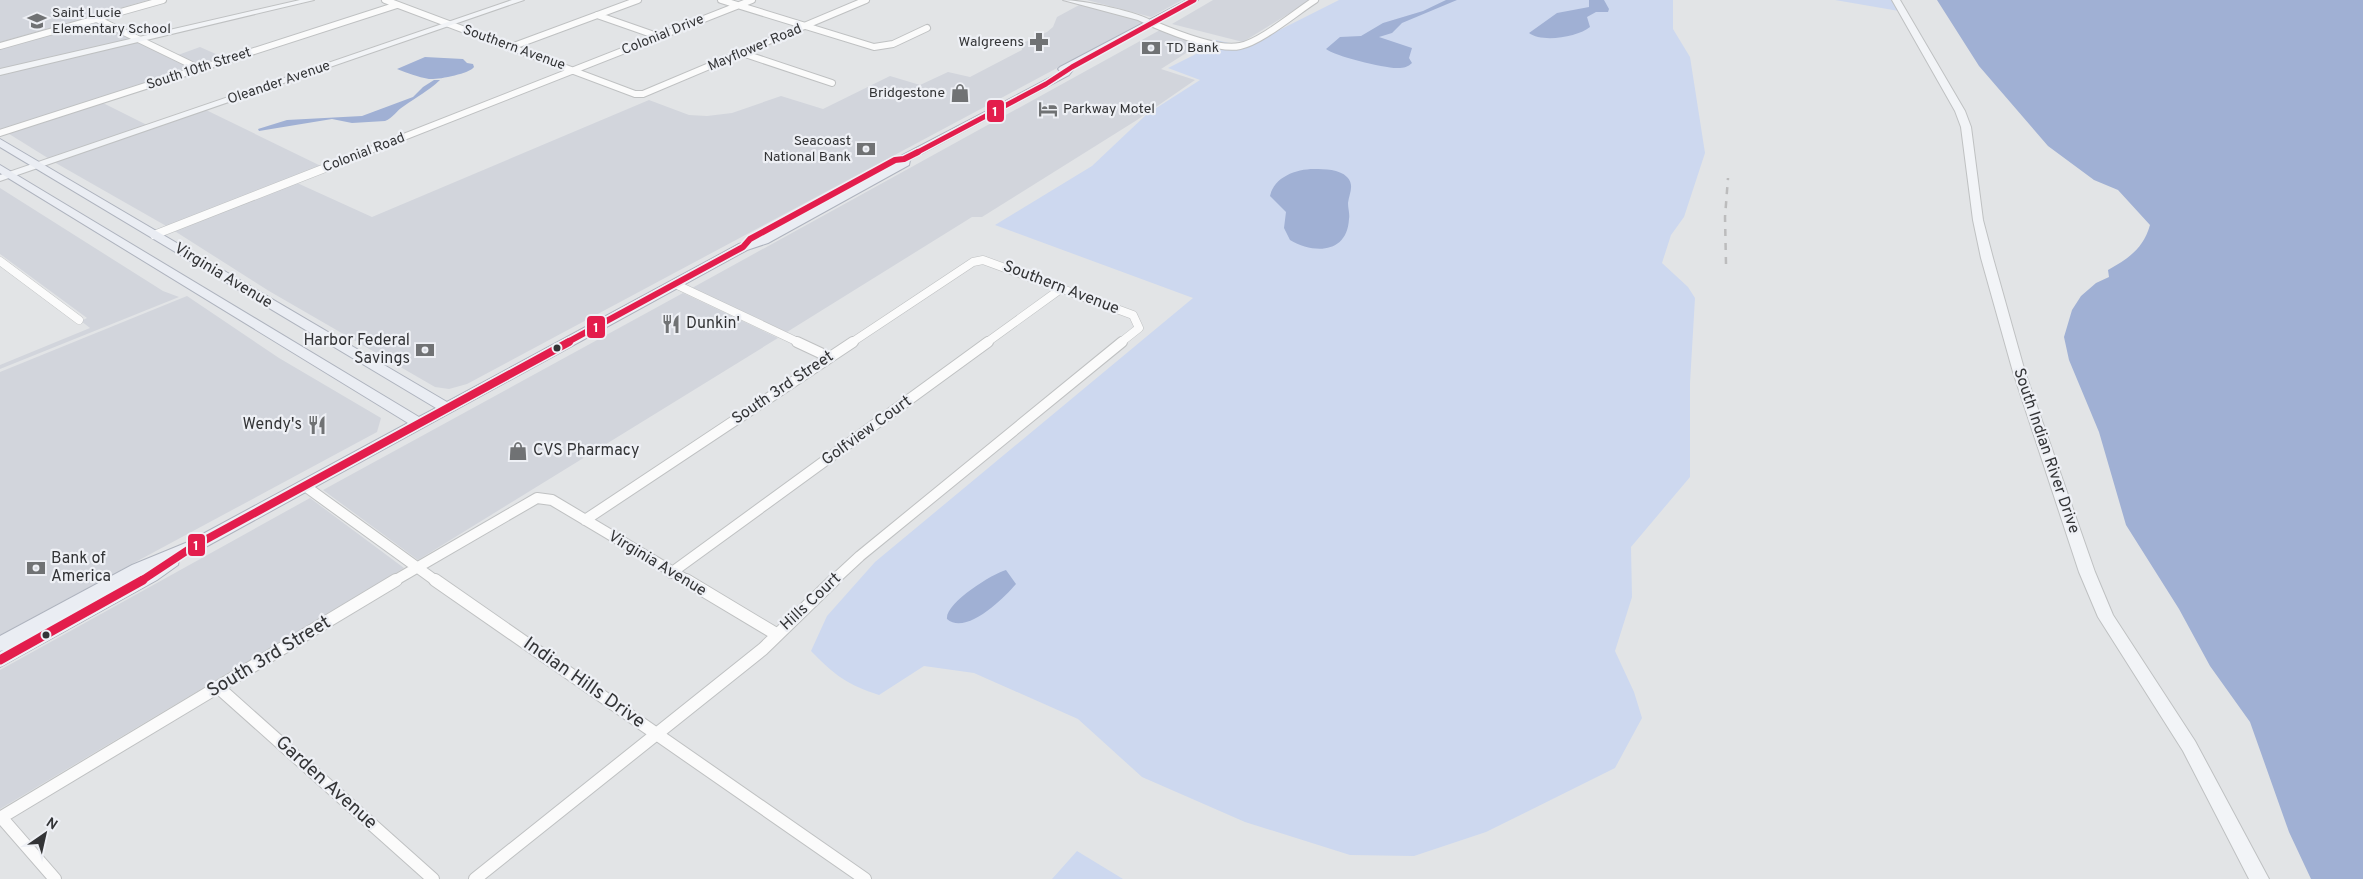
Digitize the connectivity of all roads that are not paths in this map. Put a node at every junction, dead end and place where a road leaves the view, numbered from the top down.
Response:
1 (163, 0) edge
2 (310, 0) edge
3 (384, 0) edge
4 (520, 0) edge
5 (638, 0) edge
6 (721, 0) edge
7 (752, 0) edge
8 (866, 0) edge
9 (1067, 0) edge
10 (1194, 0) edge
11 (1315, 0) edge
12 (1896, 0) edge
13 (397, 5) junction
14 (738, 6) junction
15 (597, 15) junction
16 (97, 19) junction
17 (1151, 23) junction
18 (450, 24) junction
19 (805, 26) junction
20 (927, 28) dead end
21 (660, 37) junction
22 (141, 40) junction
23 (1249, 42) junction
24 (0, 46) edge
25 (511, 47) junction
26 (742, 53) junction
27 (200, 69) junction
28 (574, 70) junction
29 (0, 72) edge
30 (832, 83) dead end
31 (643, 94) joint
32 (0, 133) edge
33 (0, 142) edge
34 (38, 166) junction
35 (3, 174) edge
36 (154, 235) junction
37 (983, 260) joint
38 (0, 261) edge
39 (184, 278) junction
40 (237, 284) junction
41 (675, 284) junction
42 (1062, 288) junction
43 (79, 320) dead end
44 (1137, 320) joint
45 (829, 357) junction
46 (446, 408) junction
47 (419, 423) junction
48 (305, 486) junction
49 (537, 498) joint
50 (585, 520) junction
51 (194, 546) junction
52 (417, 568) junction
53 (671, 574) junction
54 (776, 634) junction
55 (0, 644) edge
56 (0, 660) edge
57 (219, 688) junction
58 (656, 734) junction
59 (0, 818) edge
60 (55, 879) edge
61 (434, 879) edge
62 (476, 879) edge
63 (865, 879) edge
64 (2259, 879) edge

1 - 16 street
2 - 22 main road
3 - 13 street, Southern Avenue
4 - 18 main road, Oleander Avenue
5 - 15 street
6 - 14 street
7 - 14 street, Colonial Drive
8 - 19 street, Mayflower Road
9 - 17 main road
10 - 17 main road
11 - 23 street
12 - 64 main road, South Indian River Drive
13 - 18 street, Southern Avenue
13 - 27 street, South 10th Street
14 - 19 street
14 - 21 street, Colonial Drive
15 - 21 street
15 - 25 street
16 - 22 street
16 - 24 street
17 - 23 street
17 - 23 street
17 - 41 main road
18 - 25 street, Southern Avenue
18 - 34 main road, Oleander Avenue
19 - 20 street
19 - 26 street, Mayflower Road
21 - 28 street, Colonial Drive
22 - 27 street
22 - 29 main road
25 - 28 street, Southern Avenue
26 - 30 street
26 - 31 street, Mayflower Road
27 - 32 street, South 10th Street
28 - 31 street, Southern Avenue
28 - 36 street, Colonial Road
33 - 34 main road, Virginia Avenue
34 - 35 main road, Oleander Avenue
34 - 36 main road, Virginia Avenue
35 - 39 main road, Virginia Avenue
36 - 40 main road, Virginia Avenue
37 - 42 street, Southern Avenue
37 - 45 street, South 3rd Street
38 - 43 street
39 - 40 main road
39 - 47 main road, Virginia Avenue
40 - 46 main road, Virginia Avenue
41 - 45 street
41 - 46 main road
42 - 44 street, Southern Avenue
42 - 53 street, Golfview Court
44 - 54 street, Hills Court
45 - 50 street, South 3rd Street
46 - 47 main road
47 - 48 main road
48 - 51 main road
48 - 52 street, Indian Hills Drive
49 - 50 street, Virginia Avenue
49 - 52 street, South 3rd Street
50 - 53 street, Virginia Avenue
51 - 55 main road
51 - 56 main road
52 - 57 street, South 3rd Street
52 - 58 street, Indian Hills Drive
53 - 54 street, Virginia Avenue
54 - 58 street, Hills Court
57 - 59 street, South 3rd Street
57 - 61 street, Garden Avenue
58 - 62 street, Hills Court
58 - 63 street, Indian Hills Drive
59 - 60 street

